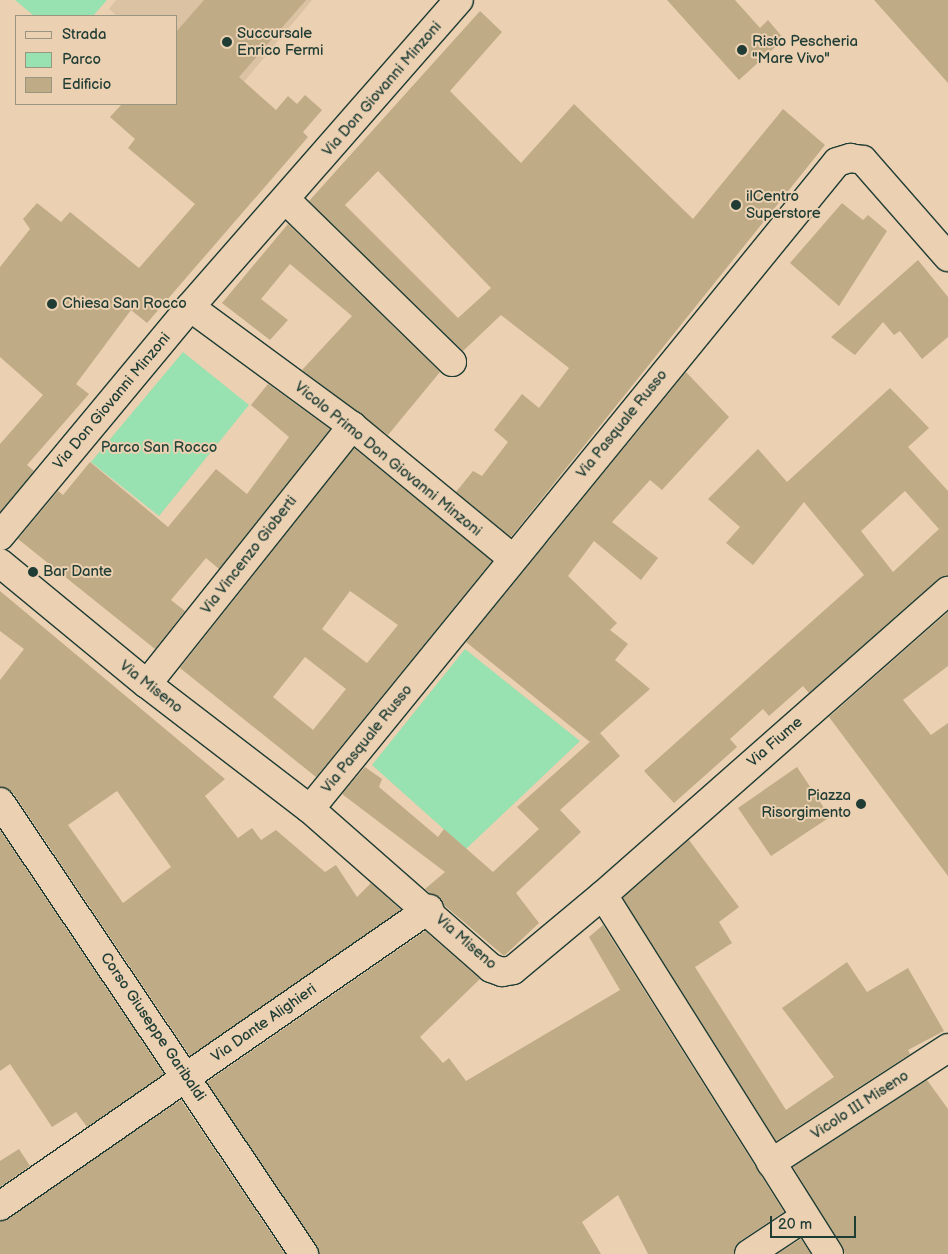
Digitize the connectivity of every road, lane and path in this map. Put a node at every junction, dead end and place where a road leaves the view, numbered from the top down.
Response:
1 (459, 0) edge
2 (286, 200) junction
3 (948, 257) edge
4 (190, 308) junction
5 (452, 362) dead end
6 (352, 426) junction
7 (0, 536) edge
8 (512, 558) junction
9 (0, 563) edge
10 (948, 591) edge
11 (147, 684) junction
12 (0, 802) edge
13 (310, 809) junction
14 (603, 895) junction
15 (429, 909) junction
16 (948, 1048) edge
17 (187, 1076) junction
18 (771, 1163) junction
19 (0, 1206) edge
20 (805, 1217) junction
21 (304, 1254) edge
22 (749, 1254) edge
23 (829, 1254) edge

1 - 2 street, Via Don Giovanni Minzoni
2 - 4 street, Via Don Giovanni Minzoni
2 - 5 street
3 - 8 street, Via Pasquale Russo
4 - 6 street, Vicolo Primo Don Giovanni Minzoni
4 - 7 street, Via Don Giovanni Minzoni
6 - 8 street, Vicolo Primo Don Giovanni Minzoni
6 - 11 street, Via Vincenzo Gioberti
8 - 13 street, Via Pasquale Russo
9 - 11 street, Via Miseno
10 - 14 street, Via Fiume
11 - 13 street, Via Miseno
12 - 17 street, Corso Giuseppe Garibaldi
13 - 15 street, Via Miseno
14 - 15 street, Via Miseno
14 - 18 street
15 - 17 street, Via Dante Alighieri
16 - 18 street, Vicolo III Miseno
17 - 19 street, Via Dante Alighieri
17 - 21 street, Corso Giuseppe Garibaldi
18 - 20 street
20 - 22 street
20 - 23 street

